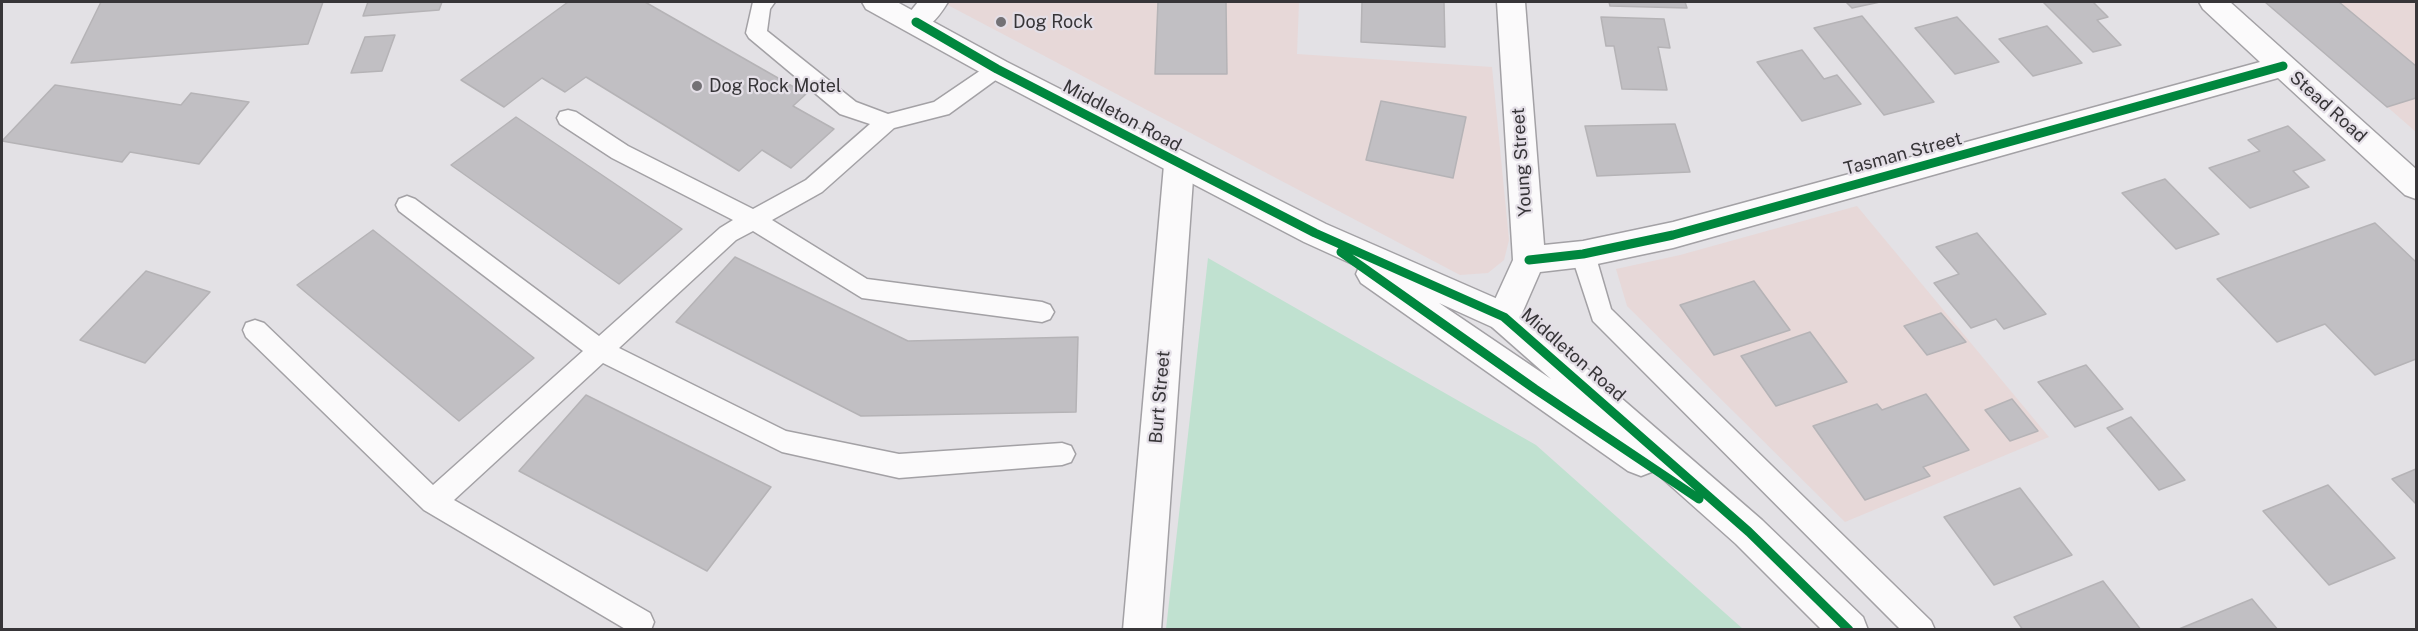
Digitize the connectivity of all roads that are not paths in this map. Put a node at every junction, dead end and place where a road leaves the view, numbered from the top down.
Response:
1 (765, 2) edge
2 (876, 2) edge
3 (1511, 2) edge
4 (2213, 2) edge
5 (925, 12) edge
6 (2283, 66) junction
7 (997, 69) junction
8 (568, 118) dead end
9 (887, 122) junction
10 (1179, 165) junction
11 (2416, 187) edge
12 (406, 205) dead end
13 (753, 220) junction
14 (1315, 233) junction
15 (1583, 254) junction
16 (1529, 260) junction
17 (1042, 312) dead end
18 (1504, 317) junction
19 (255, 330) dead end
20 (600, 350) junction
21 (1062, 454) dead end
22 (433, 502) junction
23 (1749, 532) junction
24 (640, 622) dead end
25 (1142, 630) edge
26 (1849, 630) edge
27 (1921, 630) edge

1 - 9 lane
2 - 5 street, Middleton Road
3 - 16 street, Young Street
4 - 6 street, Stead Road
5 - 7 street, Middleton Road
6 - 11 street, Stead Road
6 - 15 street, Tasman Street
7 - 9 lane
7 - 10 street, Middleton Road
8 - 13 lane
9 - 13 lane
10 - 14 street, Middleton Road
10 - 25 street, Burt Street
12 - 20 lane
13 - 17 lane
13 - 20 lane
14 - 18 street, Middleton Road
14 - 23 street, Middleton Road
15 - 16 street, Tasman Street
15 - 27 lane
16 - 18 street, Young Street
18 - 23 street, Middleton Road
19 - 22 lane
20 - 21 lane
20 - 22 lane
22 - 24 lane
23 - 26 street, Middleton Road

